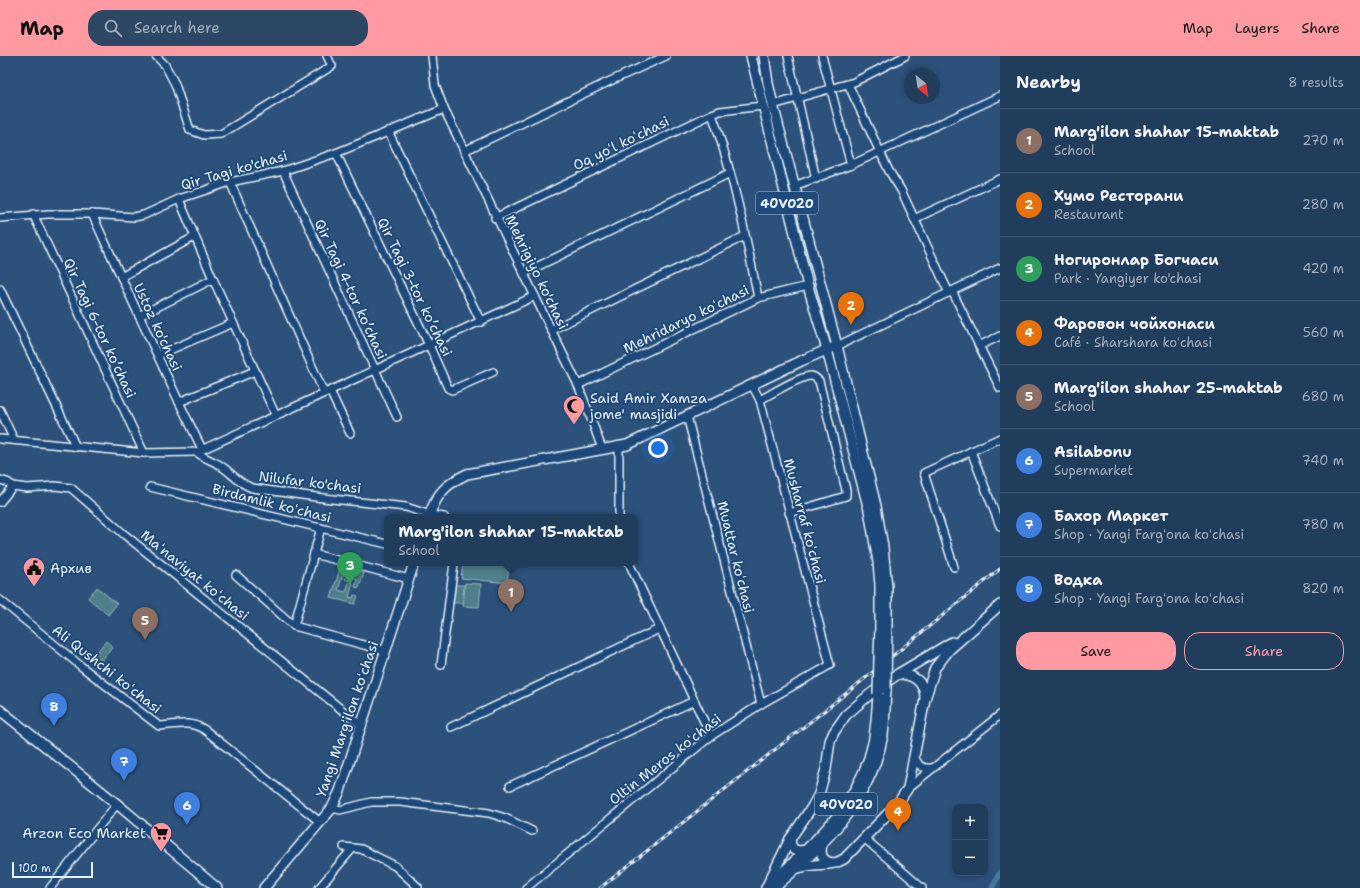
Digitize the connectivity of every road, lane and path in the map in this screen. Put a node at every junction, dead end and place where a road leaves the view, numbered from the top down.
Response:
1 (327, 56) edge
2 (432, 56) edge
3 (666, 56) edge
4 (751, 56) edge
5 (764, 56) edge
6 (788, 56) edge
7 (822, 56) edge
8 (905, 56) edge
9 (159, 57) edge
10 (848, 84) junction
11 (831, 88) junction
12 (1000, 96) edge
13 (798, 97) junction
14 (772, 105) junction
15 (763, 106) junction
16 (444, 109) junction
17 (712, 114) junction
18 (388, 131) junction
19 (464, 151) junction
20 (880, 152) junction
21 (336, 153) junction
22 (850, 166) junction
23 (283, 171) junction
24 (730, 172) junction
25 (816, 179) junction
26 (1000, 179) edge
27 (230, 182) junction
28 (794, 186) junction
29 (179, 199) junction
30 (32, 214) junction
31 (92, 214) junction
32 (0, 218) edge
33 (496, 218) junction
34 (914, 219) junction
35 (746, 236) junction
36 (194, 237) junction
37 (1000, 268) edge
38 (524, 273) junction
39 (121, 277) junction
40 (213, 279) junction
41 (808, 286) junction
42 (0, 290) edge
43 (951, 292) junction
44 (535, 296) junction
45 (758, 298) junction
46 (139, 316) junction
47 (481, 322) junction
48 (234, 323) junction
49 (551, 330) junction
50 (1000, 336) edge
51 (429, 345) junction
52 (837, 346) junction
53 (979, 346) junction
54 (827, 350) junction
55 (158, 355) junction
56 (374, 370) junction
57 (255, 371) junction
58 (493, 372) dead end
59 (752, 384) junction
60 (578, 385) junction
61 (1000, 388) edge
62 (327, 392) junction
63 (760, 400) junction
64 (178, 402) junction
65 (0, 410) edge
66 (276, 416) junction
67 (687, 416) junction
68 (397, 417) dead end
69 (350, 433) dead end
70 (1000, 438) edge
71 (0, 439) edge
72 (14, 440) junction
73 (619, 446) junction
74 (76, 447) junction
75 (602, 449) junction
76 (200, 450) junction
77 (971, 451) junction
78 (144, 453) junction
79 (0, 480) edge
80 (13, 486) junction
81 (150, 487) dead end
82 (0, 502) edge
83 (789, 513) junction
84 (424, 514) edge
85 (430, 514) edge
86 (619, 514) edge
87 (1000, 526) edge
88 (321, 528) junction
89 (384, 543) edge
90 (314, 554) junction
91 (413, 566) edge
92 (454, 566) edge
93 (630, 566) edge
94 (954, 567) dead end
95 (236, 575) dead end
96 (409, 579) junction
97 (0, 600) edge
98 (1000, 605) edge
99 (883, 623) junction
100 (294, 626) junction
101 (659, 628) junction
102 (965, 634) junction
103 (386, 651) junction
104 (441, 665) dead end
105 (830, 665) joint
106 (898, 674) junction
107 (882, 692) junction
108 (925, 700) junction
109 (694, 701) junction
110 (761, 704) junction
111 (0, 710) edge
112 (1000, 715) edge
113 (362, 726) junction
114 (450, 727) dead end
115 (711, 736) junction
116 (914, 756) junction
117 (932, 768) junction
118 (510, 786) dead end
119 (908, 788) junction
120 (117, 804) junction
121 (332, 808) junction
122 (320, 822) junction
123 (532, 831) dead end
124 (864, 838) junction
125 (790, 839) junction
126 (822, 845) junction
127 (344, 847) dead end
128 (353, 848) junction
129 (807, 850) junction
130 (836, 863) junction
131 (798, 868) junction
132 (418, 887) dead end
133 (50, 888) edge
134 (217, 888) edge
135 (264, 888) edge
136 (319, 888) edge
137 (526, 888) edge
138 (766, 888) edge
139 (774, 888) edge
140 (922, 888) edge

1 - 9 street
2 - 16 street, Mehrigiyo ko'chasi
3 - 19 street
4 - 15 main road, 40V020
5 - 14 main road, 40V020
6 - 13 street
7 - 11 street
8 - 10 street
10 - 11 street
10 - 20 street
11 - 13 street
11 - 22 street
12 - 20 street
13 - 14 street
13 - 25 street
14 - 28 main road, 40V020
15 - 17 street, Oq yoʻl koʻchasi
15 - 41 main road, 40V020
16 - 18 street, Qir Tagi ko'chasi
16 - 19 street, Mehrigiyo ko'chasi
17 - 24 street
17 - 33 street, Oq yoʻl koʻchasi
18 - 21 street, Qir Tagi ko'chasi
18 - 47 street
19 - 33 street, Mehrigiyo ko'chasi
20 - 22 street
20 - 34 street
21 - 23 street, Qir Tagi ko'chasi
21 - 51 street, Qir Tagi 3-tor koʼchasi
22 - 25 street
23 - 27 street, Qir Tagi ko'chasi
23 - 56 street, Qir Tagi 4-tor koʼchasi
24 - 35 street
24 - 38 street
25 - 28 street
26 - 34 street
27 - 29 street, Qir Tagi ko'chasi
27 - 62 street
28 - 52 main road, 40V020
29 - 31 street, Qir Tagi ko'chasi
29 - 36 street
30 - 31 street, Qir Tagi ko'chasi
30 - 32 street, Qir Tagi ko'chasi
30 - 78 street, Qir Tagi 6-tor koʼchasi
31 - 39 street, Ustoz ko'chasi
33 - 38 street, Mehrigiyo ko'chasi
34 - 43 street
35 - 45 street
35 - 49 street
36 - 39 street
36 - 40 street
37 - 43 street
38 - 44 street, Mehrigiyo ko'chasi
39 - 46 street, Ustoz ko'chasi
40 - 46 street
40 - 48 street
41 - 45 street, Mehridaryo koʻchasi
41 - 54 main road, 40V020
42 - 74 street
43 - 52 street
43 - 53 street
44 - 47 street
44 - 49 street, Mehrigiyo ko'chasi
45 - 60 street, Mehridaryo koʻchasi
46 - 55 street, Ustoz ko'chasi
47 - 51 street
48 - 55 street
48 - 57 street
49 - 60 street, Mehrigiyo ko'chasi
50 - 53 street
51 - 56 street
51 - 58 street, Qir Tagi 3-tor koʼchasi
52 - 54 main road
52 - 99 main road, 40V020
53 - 61 street
54 - 59 main road
54 - 99 main road, 40V020
55 - 64 street, Ustoz ko'chasi
56 - 62 street
56 - 68 street, Qir Tagi 4-tor koʼchasi
57 - 64 street
57 - 66 street
59 - 63 street, Musharraf koʻchasi
59 - 67 main road
60 - 75 street, Mehrigiyo ko'chasi
62 - 66 street
62 - 69 street
63 - 83 street, Musharraf koʻchasi
63 - 83 street
64 - 76 street, Ustoz ko'chasi
65 - 72 street
66 - 76 street
67 - 73 main road
67 - 110 street, Muattar koʻchasi
70 - 77 street
71 - 72 street
72 - 74 street
73 - 75 main road
73 - 86 street
74 - 78 street
75 - 85 main road
76 - 78 street
76 - 84 street, Nilufar ko'chasi
77 - 87 street
77 - 94 street
79 - 80 street, Maʻnaviyat koʻchasi
80 - 82 street
80 - 113 street, Maʻnaviyat koʻchasi
81 - 88 street, Birdamlik koʻchasi
83 - 105 street, Musharraf koʻchasi
88 - 89 street, Birdamlik koʻchasi
88 - 90 street
90 - 96 street
90 - 100 street
91 - 96 main road, Yangi Margʻilon koʻchasi
92 - 104 street
93 - 101 street
95 - 100 street
96 - 103 main road, Yangi Margʻilon koʻchasi
97 - 122 street, Ali Qushchi koʻchasi
98 - 102 main road
99 - 107 main road, 40V020, bridge
100 - 103 street
101 - 109 street
101 - 114 street
102 - 106 main road
102 - 108 main road
103 - 113 main road, Yangi Margʻilon koʻchasi
105 - 110 street, Oltin Meros koʻchasi
106 - 108 main road
106 - 125 main road
107 - 126 main road, 40V020
107 - 129 main road, 40V020
108 - 116 main road
109 - 115 street
109 - 118 street
110 - 115 street, Oltin Meros koʻchasi
111 - 120 main road
112 - 117 street
113 - 121 main road, Yangi Margʻilon koʻchasi
115 - 137 street, Oltin Meros koʻchasi
116 - 117 street
116 - 119 main road
117 - 119 street
119 - 124 main road
120 - 133 street
120 - 134 main road
121 - 122 main road, Yangi Margʻilon koʻchasi
121 - 123 street
122 - 135 main road, Yangi Margʻilon koʻchasi
124 - 130 main road
124 - 140 street
125 - 129 main road
125 - 138 main road
126 - 130 main road
126 - 131 main road, 40V020
127 - 128 street
128 - 132 street
128 - 136 street
129 - 138 main road, 40V020
130 - 131 main road
131 - 139 main road, 40V020

